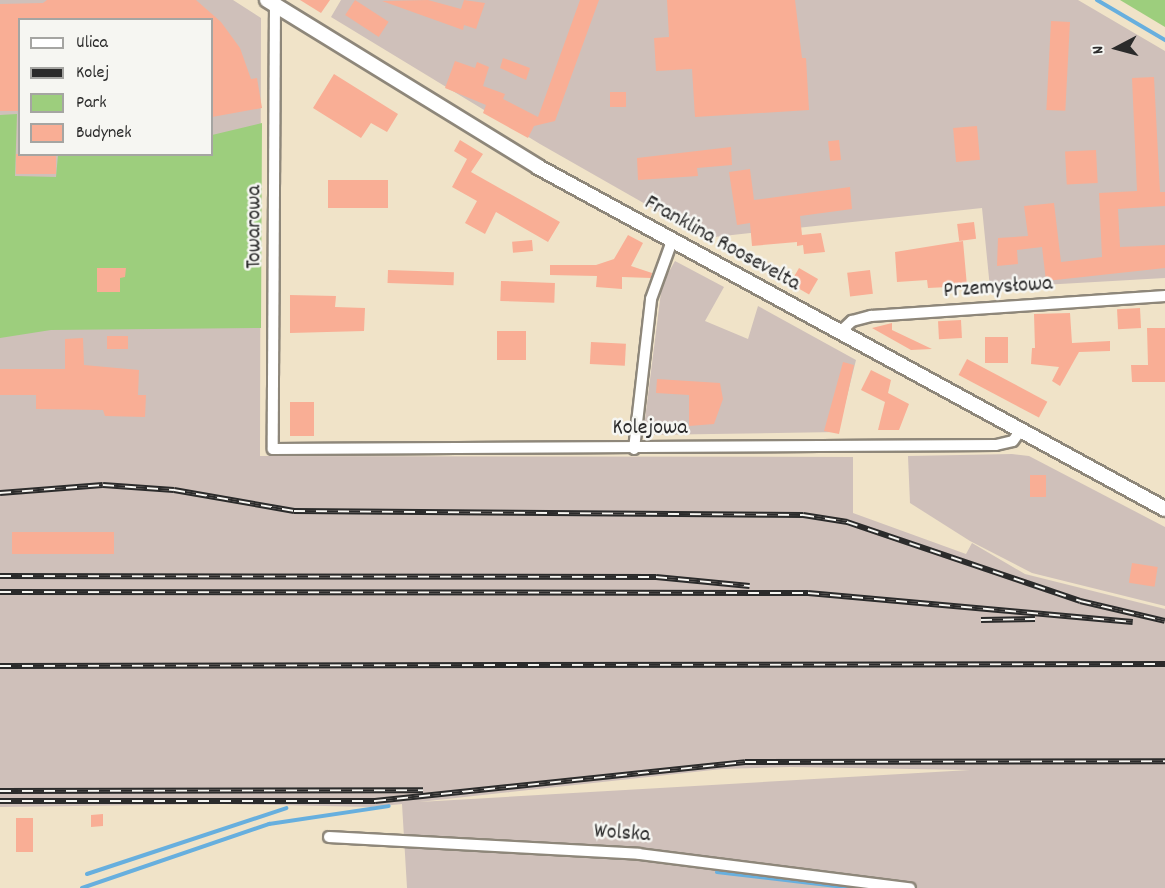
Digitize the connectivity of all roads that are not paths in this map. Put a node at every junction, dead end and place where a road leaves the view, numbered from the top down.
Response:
1 (272, 2) edge
2 (672, 241) junction
3 (1165, 296) edge
4 (839, 333) junction
5 (1020, 431) junction
6 (634, 448) junction
7 (273, 449) joint
8 (1165, 509) edge
9 (329, 837) dead end
10 (910, 888) edge

1 - 2 street, Franklina Roosevelta
1 - 7 street, Towarowa
2 - 4 street, Franklina Roosevelta
2 - 6 street
3 - 4 street, Przemysłowa
4 - 5 street, Franklina Roosevelta
5 - 6 street, Kolejowa
5 - 8 street, Franklina Roosevelta
6 - 7 street, Kolejowa
9 - 10 street, Wolska

